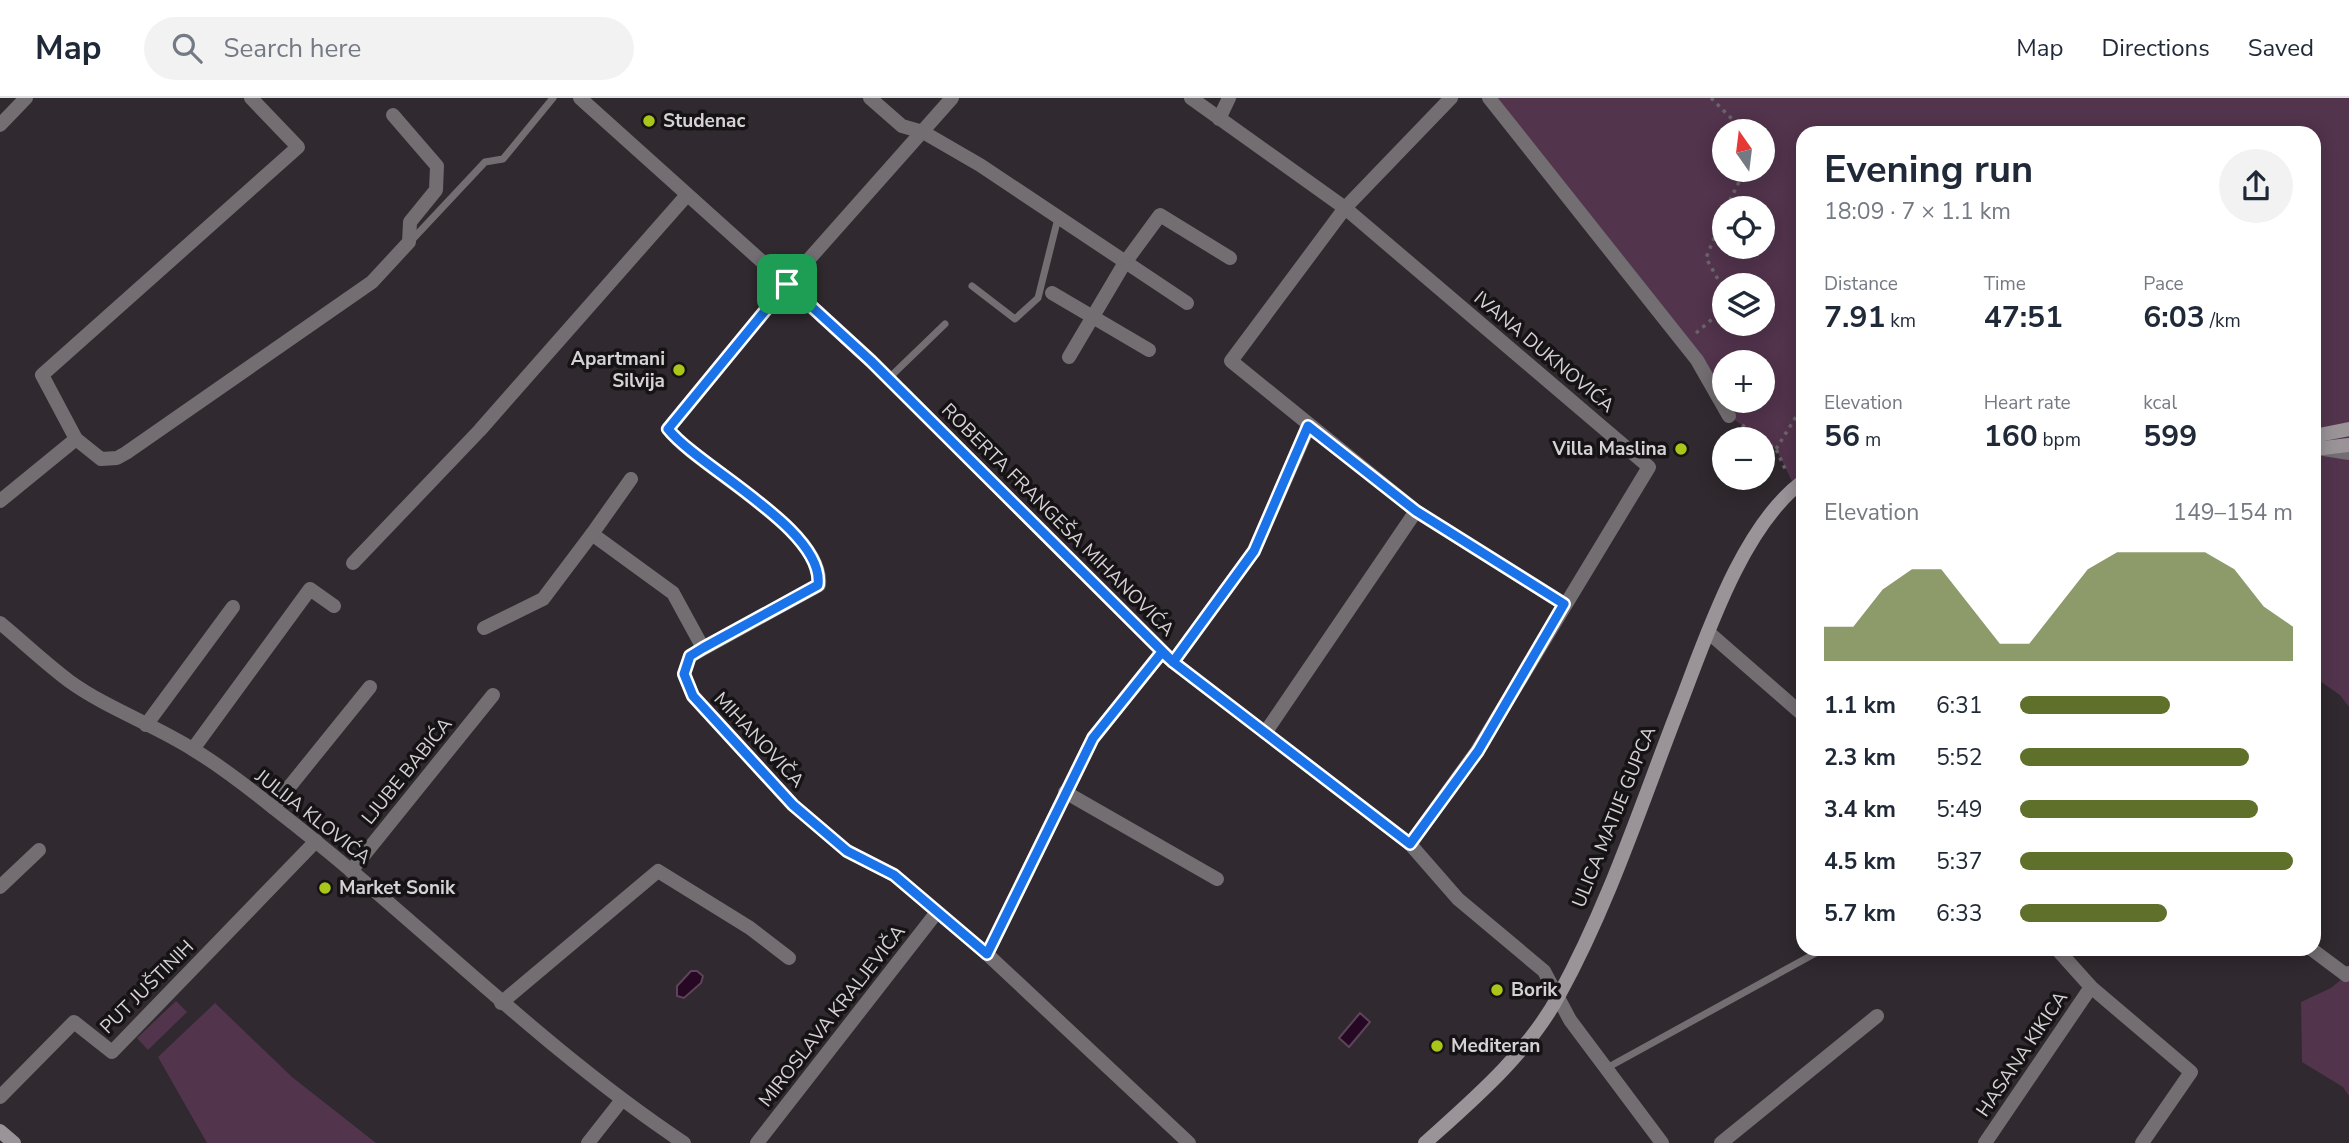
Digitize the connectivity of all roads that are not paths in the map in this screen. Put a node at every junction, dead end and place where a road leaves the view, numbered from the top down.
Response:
1 (26, 98) edge
2 (251, 98) edge
3 (553, 98) edge
4 (580, 98) edge
5 (870, 98) edge
6 (952, 98) edge
7 (1191, 98) edge
8 (1229, 98) edge
9 (1451, 98) edge
10 (1489, 98) edge
11 (393, 116) dead end
12 (1219, 118) junction
13 (0, 125) edge
14 (923, 132) junction
15 (687, 195) junction
16 (1345, 208) junction
17 (1058, 218) junction
18 (410, 242) junction
19 (1230, 258) dead end
20 (1124, 264) junction
21 (787, 284) junction
22 (972, 286) dead end
23 (1052, 293) dead end
24 (1187, 303) dead end
25 (1095, 316) junction
26 (945, 324) dead end
27 (1149, 350) dead end
28 (1069, 357) dead end
29 (889, 379) junction
30 (1730, 416) road end
31 (1308, 426) junction
32 (2349, 429) edge
33 (2321, 435) edge
34 (76, 439) junction
35 (2349, 445) edge
36 (2321, 449) edge
37 (2321, 449) edge
38 (2349, 453) edge
39 (631, 479) dead end
40 (1796, 493) edge
41 (0, 501) edge
42 (1416, 511) junction
43 (593, 534) junction
44 (353, 564) dead end
45 (1564, 604) junction
46 (334, 606) dead end
47 (233, 607) dead end
48 (0, 623) edge
49 (484, 628) dead end
50 (1708, 632) junction
51 (703, 648) junction
52 (1167, 657) junction
53 (370, 687) dead end
54 (493, 695) dead end
55 (1796, 709) edge
56 (146, 725) junction
57 (1265, 733) junction
58 (193, 749) junction
59 (1065, 792) junction
60 (273, 807) junction
61 (316, 841) junction
62 (1410, 844) junction
63 (39, 849) dead end
64 (351, 871) junction
65 (1217, 879) dead end
66 (0, 887) edge
67 (937, 912) junction
68 (987, 954) junction
69 (1810, 956) edge
70 (2063, 956) edge
71 (2321, 956) edge
72 (789, 958) dead end
73 (2349, 973) edge
74 (2091, 987) junction
75 (1559, 996) junction
76 (501, 1003) junction
77 (1877, 1016) dead end
78 (1604, 1069) junction
79 (0, 1097) edge
80 (621, 1101) junction
81 (0, 1131) edge
82 (15, 1143) edge
83 (588, 1143) edge
84 (684, 1143) edge
85 (758, 1143) edge
86 (1189, 1143) edge
87 (1425, 1143) edge
88 (1662, 1143) edge
89 (1721, 1143) edge
90 (1985, 1143) edge
91 (2142, 1143) edge

1 - 13 street
2 - 34 street
3 - 18 lane
4 - 15 street, ROBERTA FRANGEŠA MIHANOVIĆA
5 - 14 street
6 - 14 street
7 - 12 street, IVANA DUKNOVIĆA
8 - 12 street
9 - 16 street
10 - 30 street
11 - 18 street
12 - 16 street, IVANA DUKNOVIĆA
14 - 17 street
14 - 21 street
15 - 21 street, ROBERTA FRANGEŠA MIHANOVIĆA
15 - 44 street
16 - 31 street
16 - 45 street, IVANA DUKNOVIĆA
17 - 20 street
17 - 22 lane
18 - 34 street
19 - 20 street
20 - 24 street
20 - 25 street
21 - 29 street, ROBERTA FRANGEŠA MIHANOVIĆA
21 - 51 street, MIHANOVIČA
23 - 25 street
25 - 27 street
25 - 28 street
26 - 29 lane
29 - 52 street, ROBERTA FRANGEŠA MIHANOVIĆA
31 - 42 street
31 - 52 street
32 - 33 street
34 - 41 street
35 - 36 street
37 - 38 street
39 - 43 street
40 - 50 street, ULICA MATIJE GUPCA
42 - 45 street
42 - 57 street
43 - 49 street
43 - 51 street
45 - 62 street, IVANA DUKNOVIĆA
46 - 58 street
47 - 56 street
48 - 56 street, JULIJA KLOVIĆA
50 - 55 street
50 - 75 street, ULICA MATIJE GUPCA
51 - 67 street, MIHANOVIČA
52 - 57 street, ROBERTA FRANGEŠA MIHANOVIĆA
52 - 59 street
53 - 60 street
54 - 64 street, LJUBE BABIĆA
56 - 58 street, JULIJA KLOVIĆA
57 - 62 street, ROBERTA FRANGEŠA MIHANOVIĆA
58 - 60 street, JULIJA KLOVIĆA
59 - 65 street
59 - 68 street
60 - 61 street, JULIJA KLOVIĆA
61 - 64 street, JULIJA KLOVIĆA
61 - 79 street, PUT JUŠTINIH
62 - 75 street, ROBERTA FRANGEŠA MIHANOVIĆA
63 - 66 street
64 - 76 street, JULIJA KLOVIĆA
67 - 68 street, MIHANOVIČA
67 - 85 street, MIROSLAVA KRALJEVIČA
68 - 86 street, MIHANOVIČA
69 - 78 lane
70 - 74 street
71 - 73 street
72 - 76 street
74 - 90 street, HASANA KIKICA
74 - 91 street
75 - 78 street, ROBERTA FRANGEŠA MIHANOVIĆA
75 - 87 street, ULICA MATIJE GUPCA
76 - 80 street, JULIJA KLOVIĆA
77 - 89 street
78 - 88 street, ROBERTA FRANGEŠA MIHANOVIĆA
80 - 83 street
80 - 84 street, JULIJA KLOVIĆA
81 - 82 street

